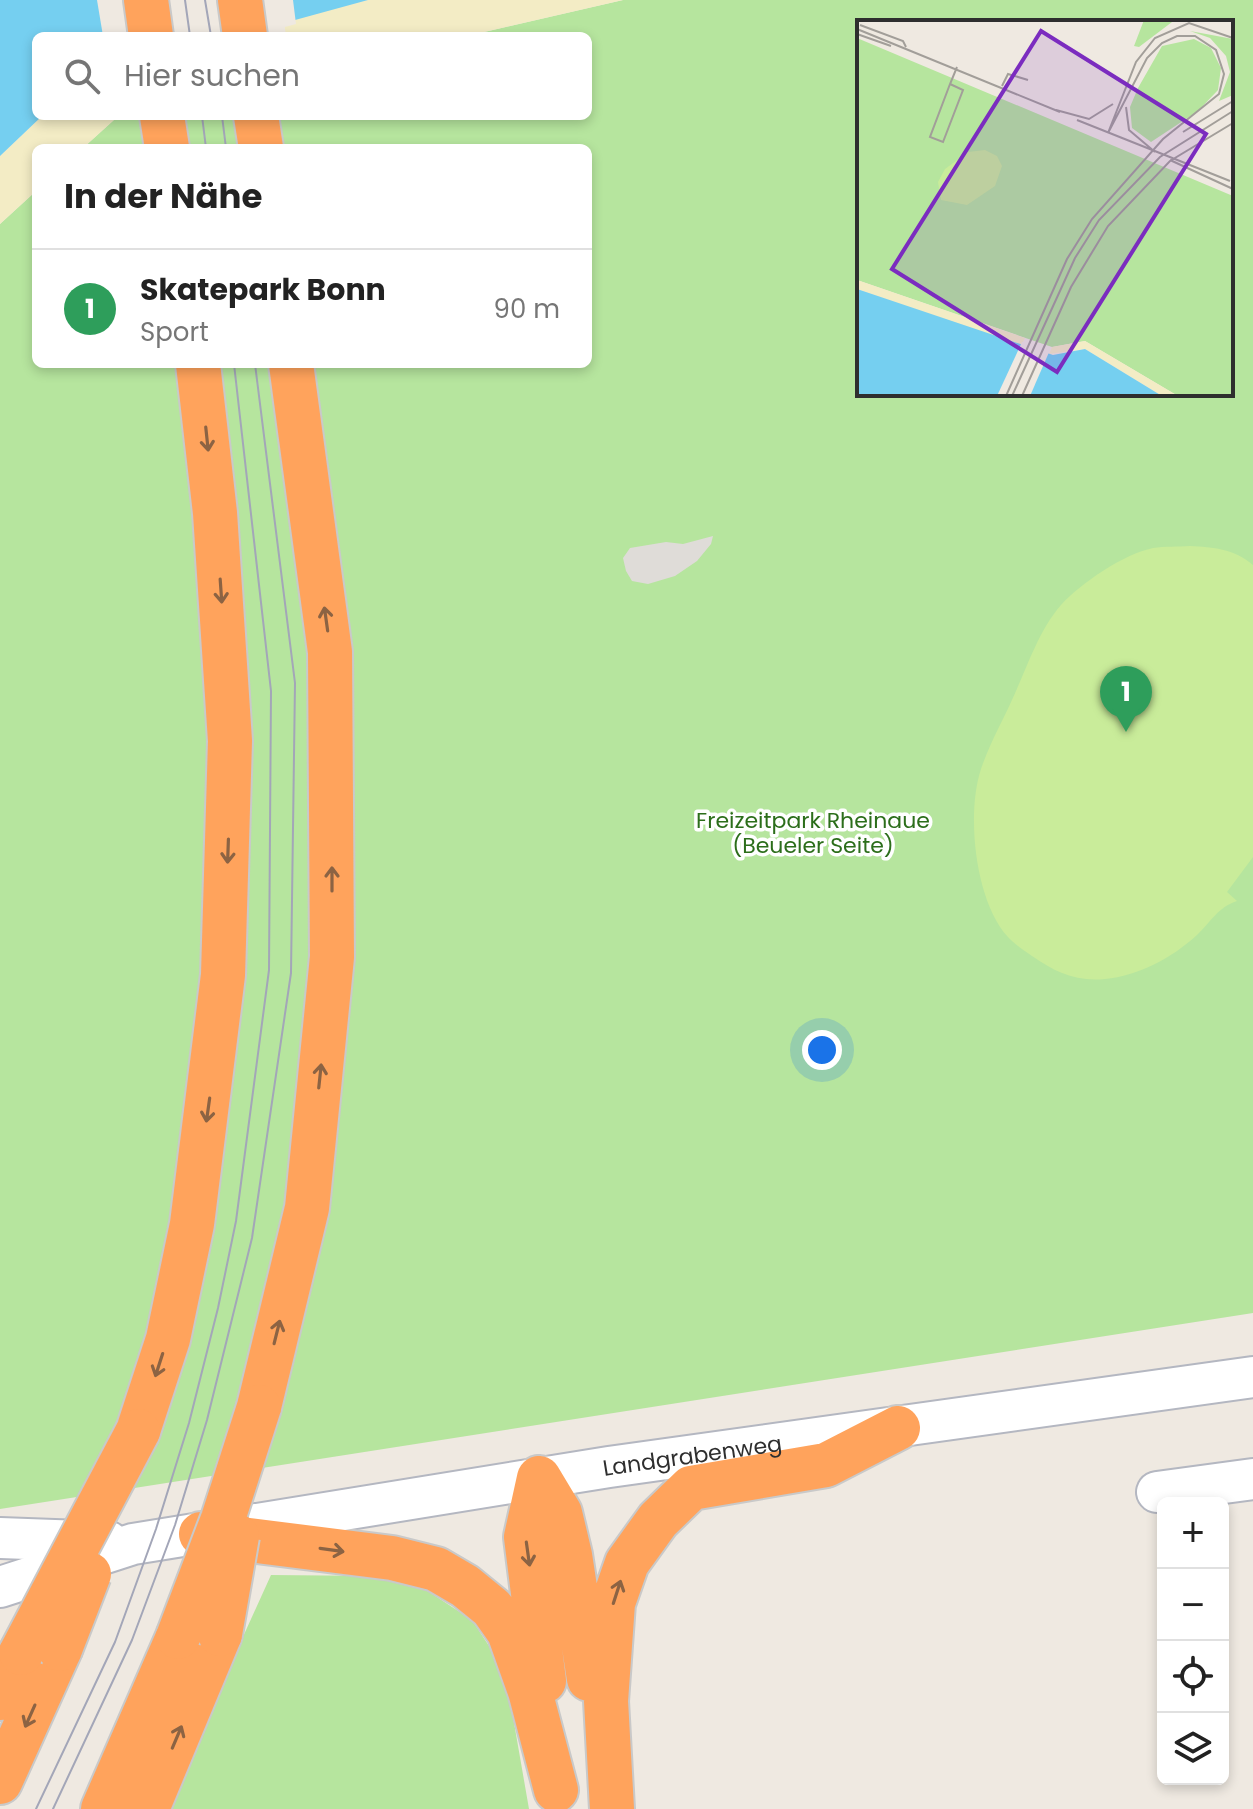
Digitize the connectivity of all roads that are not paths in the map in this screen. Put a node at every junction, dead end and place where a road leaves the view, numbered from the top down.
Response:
1 (146, 0) edge
2 (240, 0) edge
3 (150, 32) edge
4 (244, 32) edge
5 (163, 120) edge
6 (257, 120) edge
7 (166, 144) edge
8 (260, 144) edge
9 (198, 368) edge
10 (292, 368) edge
11 (1253, 1377) edge
12 (898, 1428) junction
13 (539, 1478) junction
14 (1253, 1479) edge
15 (1157, 1492) dead end
16 (199, 1534) junction
17 (0, 1538) edge
18 (133, 1544) junction
19 (0, 1587) edge
20 (199, 1635) junction
21 (41, 1651) junction
22 (0, 1698) edge
23 (0, 1782) edge
24 (557, 1800) edge
25 (103, 1809) edge
26 (147, 1809) edge
27 (611, 1809) edge

1 - 3 highway
2 - 4 highway
5 - 7 highway
6 - 8 highway
9 -> 21 highway, bridge
20 -> 10 highway, bridge
11 - 12 street, Landgrabenweg
12 - 13 street, Landgrabenweg
27 -> 12 highway
13 - 16 street, Landgrabenweg
13 -> 24 highway
13 - 27 highway
14 - 15 street
16 - 18 street, Landgrabenweg
16 -> 24 highway
17 - 18 street, Landgrabenweg
18 - 19 street, Landgrabenweg
20 - 25 highway
26 -> 20 highway
21 - 22 highway
21 -> 23 highway

